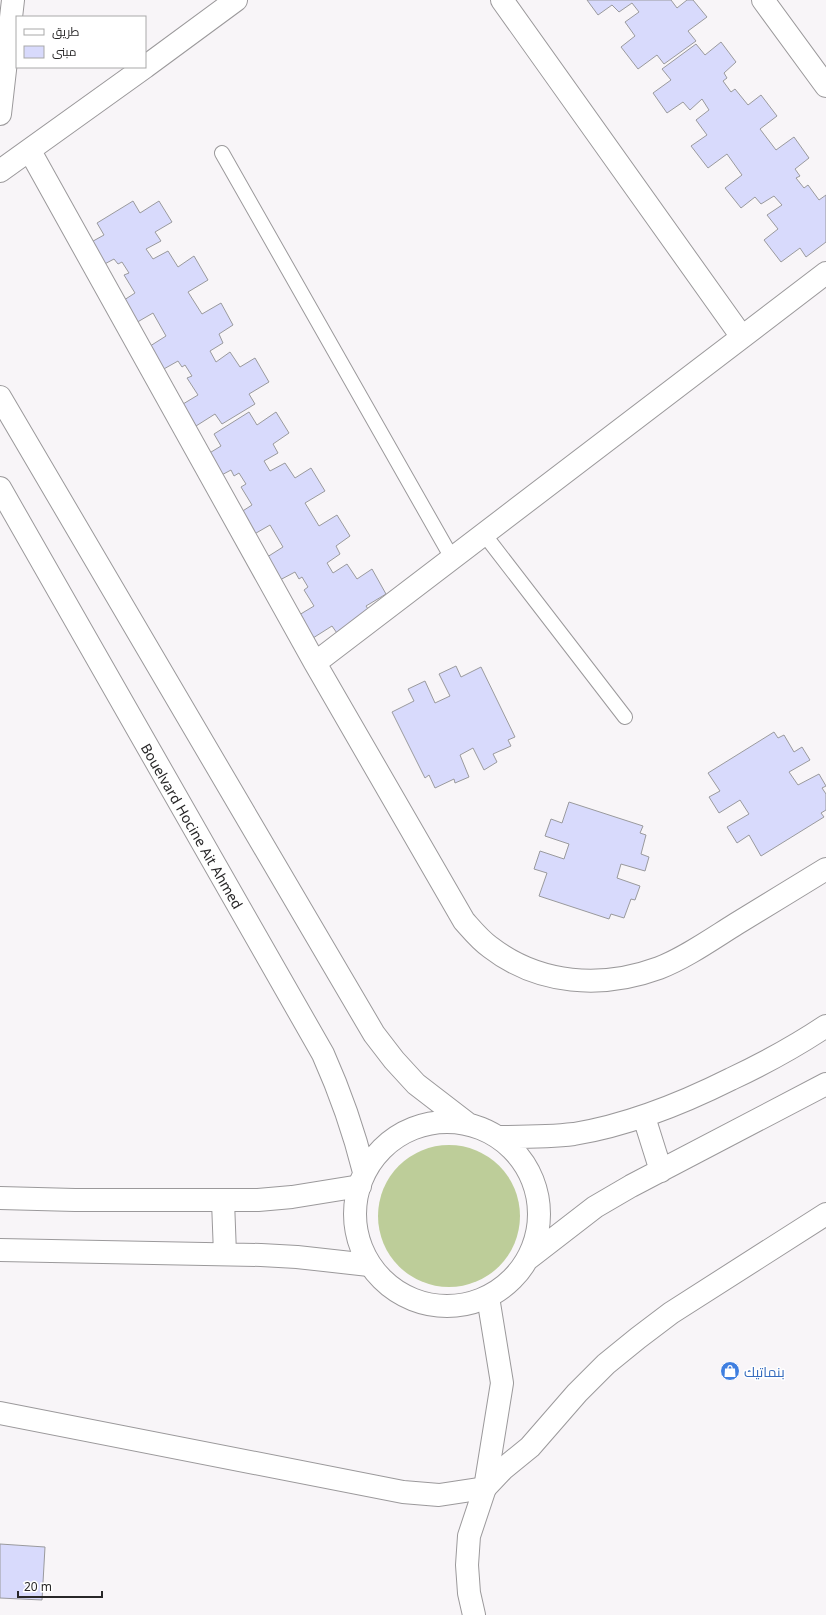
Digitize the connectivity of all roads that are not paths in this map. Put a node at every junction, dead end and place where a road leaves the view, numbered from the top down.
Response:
1 (12, 0) edge
2 (236, 0) edge
3 (502, 0) edge
4 (763, 0) edge
5 (146, 66) edge
6 (144, 68) edge
7 (826, 86) edge
8 (0, 114) edge
9 (30, 151) junction
10 (222, 153) dead end
11 (0, 171) edge
12 (826, 273) edge
13 (742, 337) junction
14 (0, 397) edge
15 (0, 488) edge
16 (484, 534) junction
17 (452, 558) junction
18 (315, 663) junction
19 (625, 717) dead end
20 (826, 869) edge
21 (826, 1026) edge
22 (826, 1084) edge
23 (644, 1117) junction
24 (468, 1124) junction
25 (498, 1137) junction
26 (661, 1171) junction
27 (362, 1179) junction
28 (0, 1198) edge
29 (223, 1201) junction
30 (826, 1214) edge
31 (0, 1250) edge
32 (225, 1254) junction
33 (529, 1258) junction
34 (369, 1265) junction
35 (488, 1297) junction
36 (0, 1414) edge
37 (485, 1488) junction
38 (474, 1615) edge

1 - 8 main road
2 - 5 main road
3 - 13 main road
4 - 7 main road
6 - 9 main road
9 - 11 main road
9 - 18 main road
10 - 17 lane
12 - 13 main road
13 - 16 main road
14 - 24 main road
15 - 27 main road, Bouelvard Hocine Ait Ahmed
16 - 17 main road
16 - 19 lane
17 - 18 main road
18 - 20 main road
21 - 23 main road
22 - 26 main road
23 - 25 main road
23 - 26 main road
24 - 25 main road
24 - 27 main road
25 - 33 main road
26 - 33 main road
27 - 29 main road
27 - 34 main road
28 - 29 main road
29 - 32 main road
30 - 37 main road
31 - 32 main road
32 - 34 main road
33 - 35 main road
34 - 35 main road
35 - 37 main road
36 - 37 main road
37 - 38 main road

